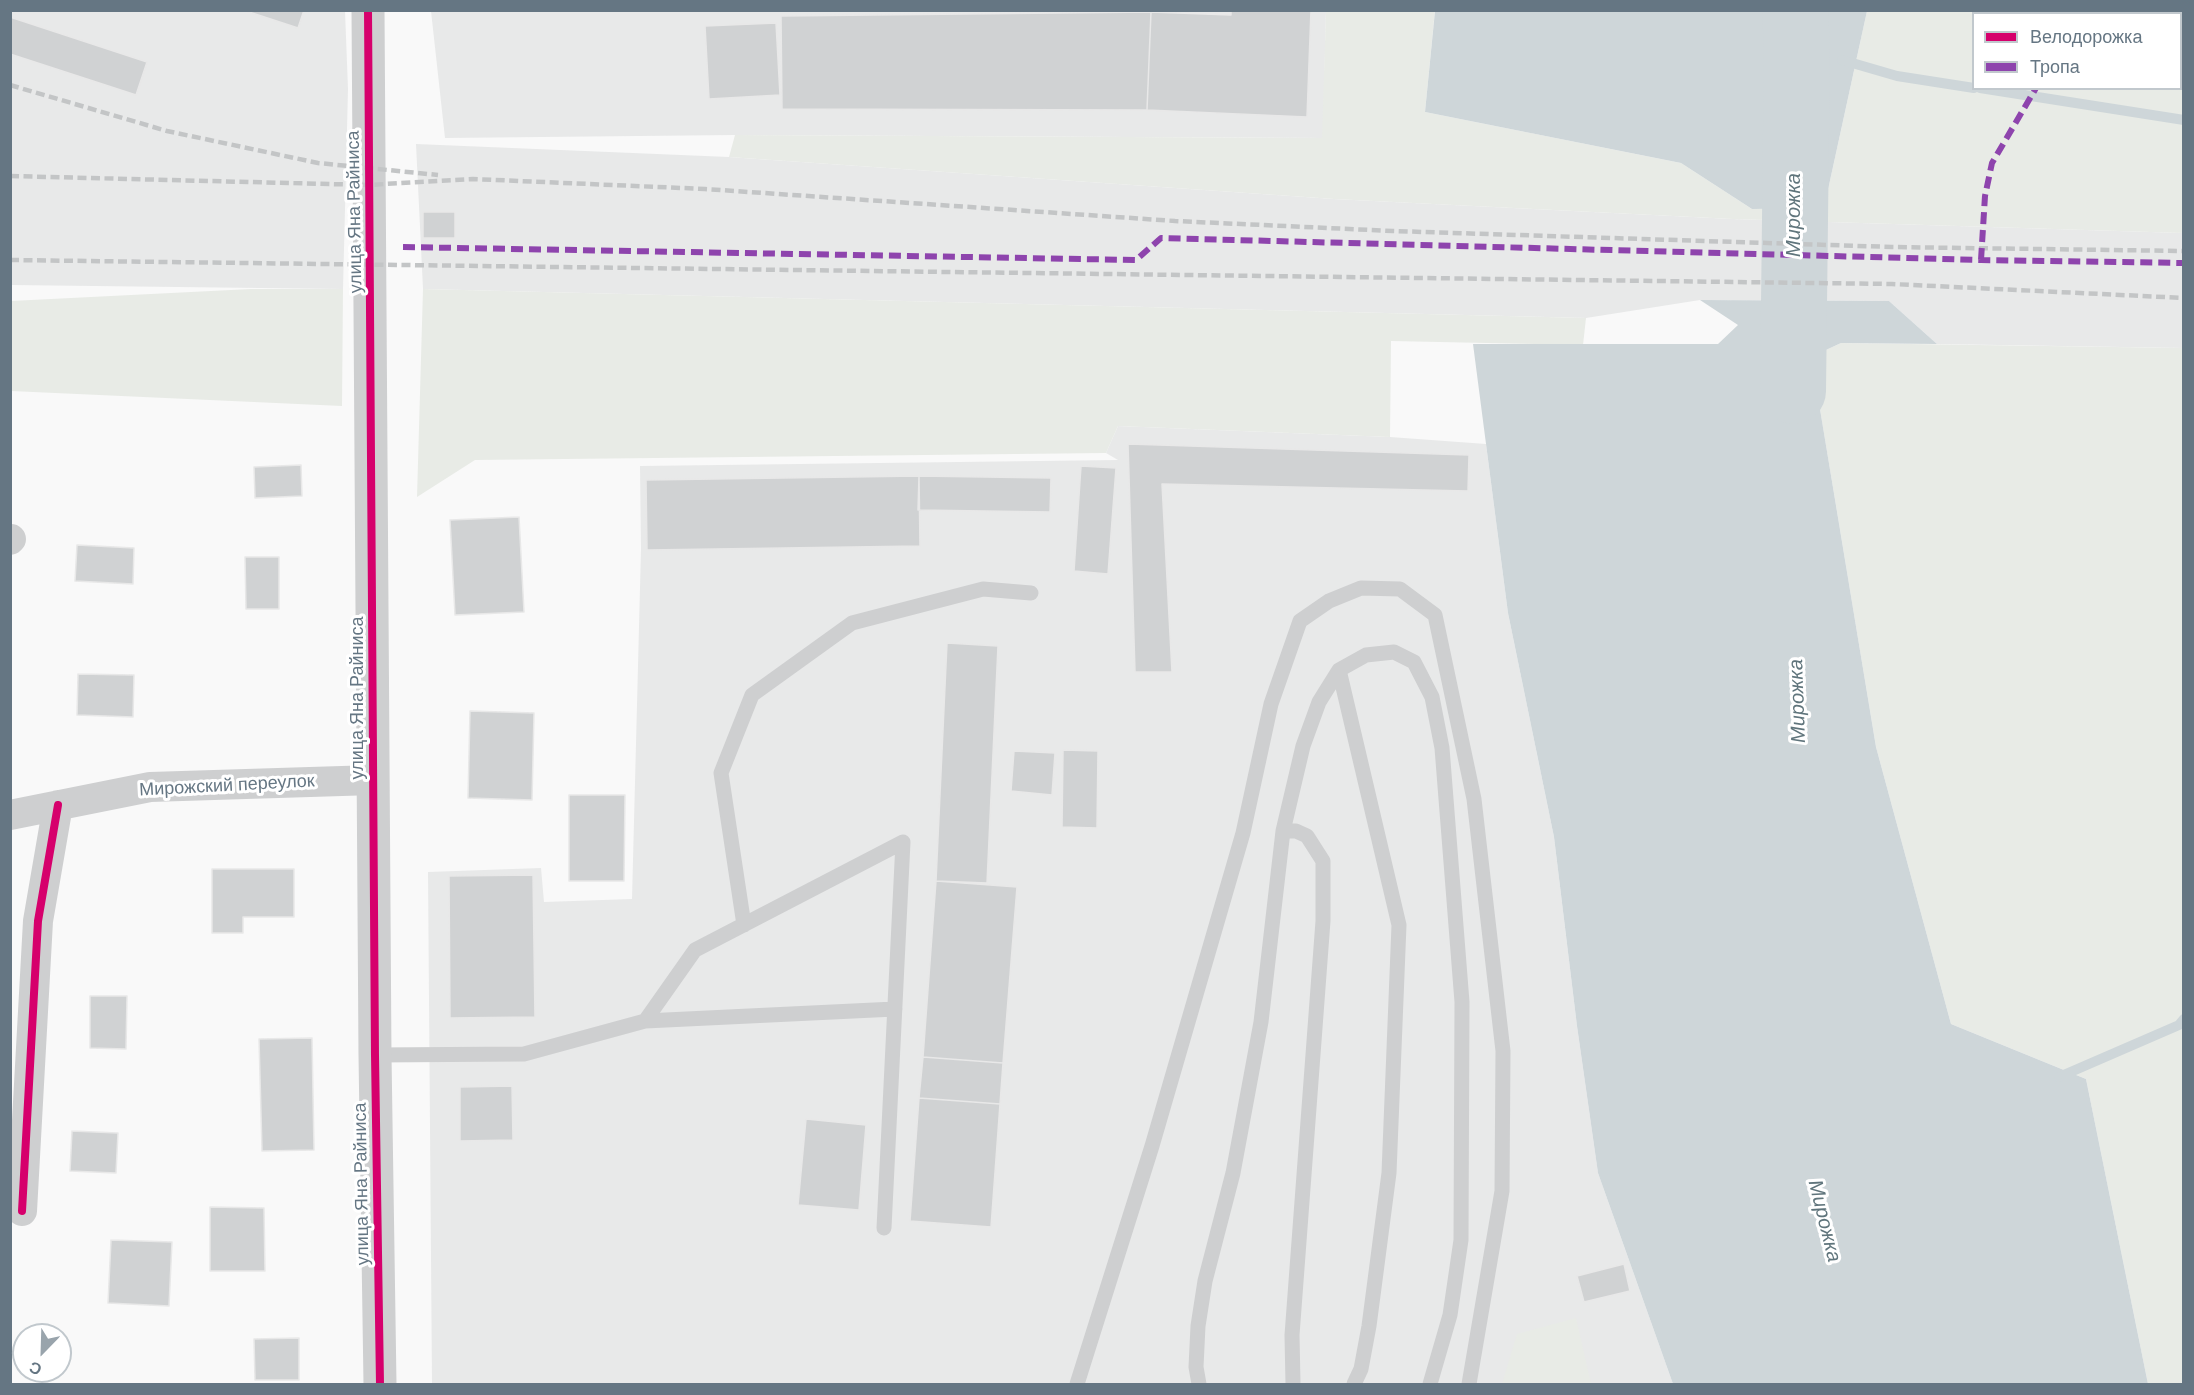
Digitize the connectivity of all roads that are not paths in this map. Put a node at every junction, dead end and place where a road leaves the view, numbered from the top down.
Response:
1 (368, 10) edge
2 (1031, 593) dead end
3 (1339, 670) junction
4 (374, 780) junction
5 (58, 805) junction
6 (10, 815) edge
7 (1282, 831) junction
8 (744, 925) junction
9 (895, 1009) junction
10 (645, 1021) junction
11 (375, 1055) junction
12 (22, 1211) dead end
13 (884, 1228) dead end
14 (380, 1384) edge
15 (1077, 1384) edge
16 (1199, 1384) edge
17 (1293, 1384) edge
18 (1354, 1384) edge
19 (1430, 1384) edge
20 (1468, 1384) edge

1 - 4 street, улица Яна Райниса
2 - 8 lane
3 - 7 lane
3 - 18 lane
3 - 19 lane
4 - 5 street, Мирожский переулок
4 - 11 street, улица Яна Райниса
5 - 6 street, Мирожский переулок
5 - 12 street
7 - 16 lane
7 - 17 lane
8 - 9 lane
8 - 10 lane
9 - 10 lane
9 - 13 lane
10 - 11 lane
11 - 14 street, улица Яна Райниса
15 - 20 lane

